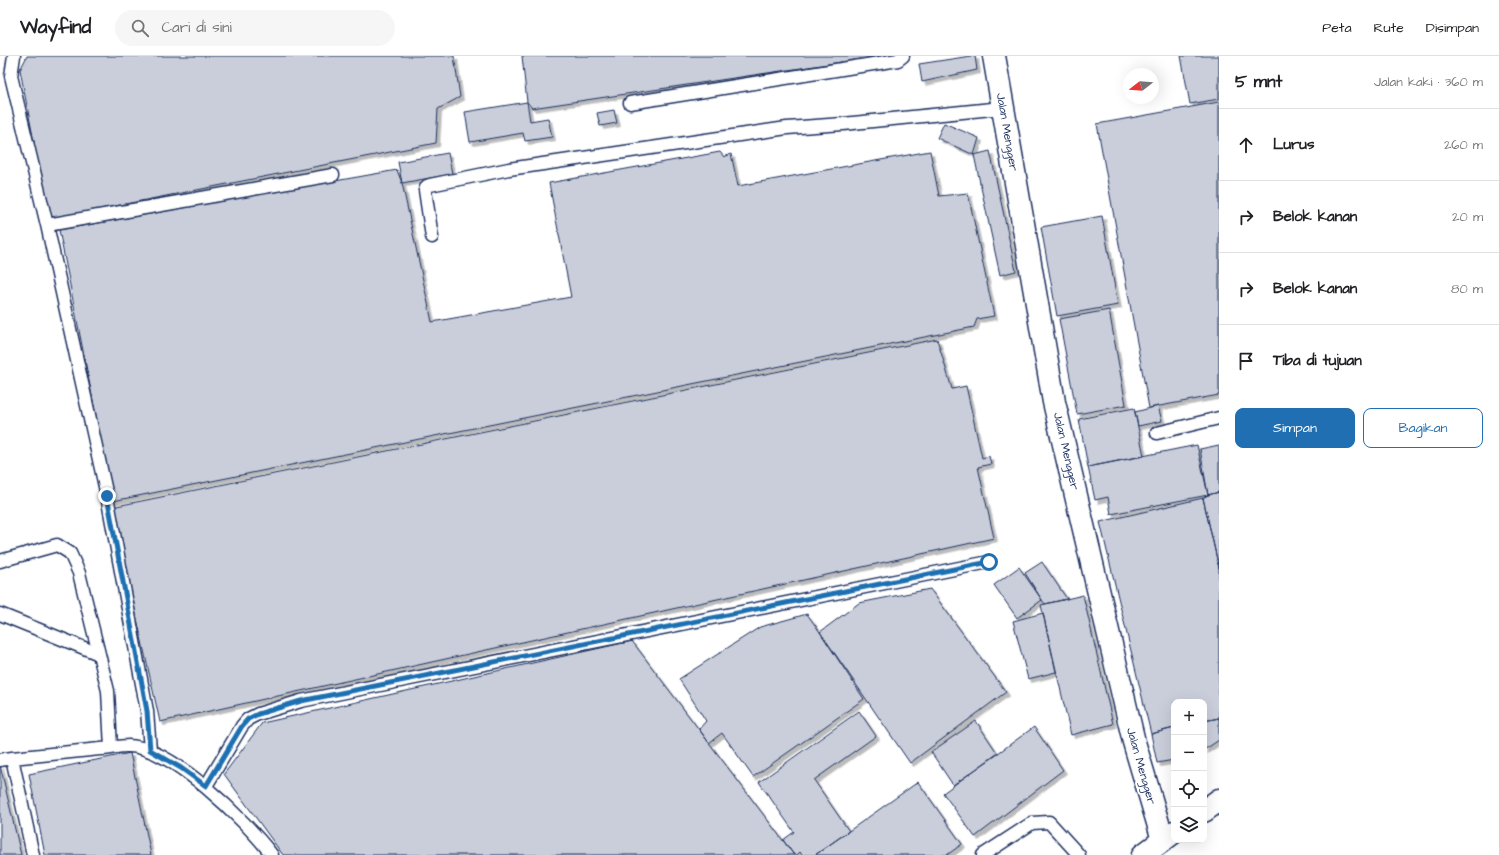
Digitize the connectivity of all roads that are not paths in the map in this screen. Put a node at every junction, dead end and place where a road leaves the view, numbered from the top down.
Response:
1 (14, 56) edge
2 (903, 56) edge
3 (994, 56) edge
4 (630, 103) dead end
5 (1002, 108) junction
6 (334, 175) dead end
7 (47, 225) junction
8 (432, 237) dead end
9 (1219, 418) edge
10 (1157, 433) dead end
11 (0, 561) edge
12 (989, 562) dead end
13 (0, 614) edge
14 (99, 654) junction
15 (111, 748) junction
16 (150, 750) junction
17 (6, 759) edge
18 (206, 786) junction
19 (1219, 800) edge
20 (1207, 809) edge
21 (1169, 836) edge
22 (33, 855) edge
23 (272, 855) edge
24 (983, 855) edge
25 (1079, 855) edge
26 (1143, 855) edge

1 - 7 lane
2 - 4 lane
3 - 5 street, Jalan Mengger
5 - 8 lane
5 - 21 street, Jalan Mengger
6 - 7 lane
7 - 16 lane
9 - 10 lane
11 - 14 lane
12 - 18 lane
13 - 14 lane
14 - 15 lane
15 - 16 lane
15 - 17 lane
16 - 18 lane
17 - 22 lane
18 - 23 lane
19 - 20 street
21 - 26 street
24 - 25 lane

